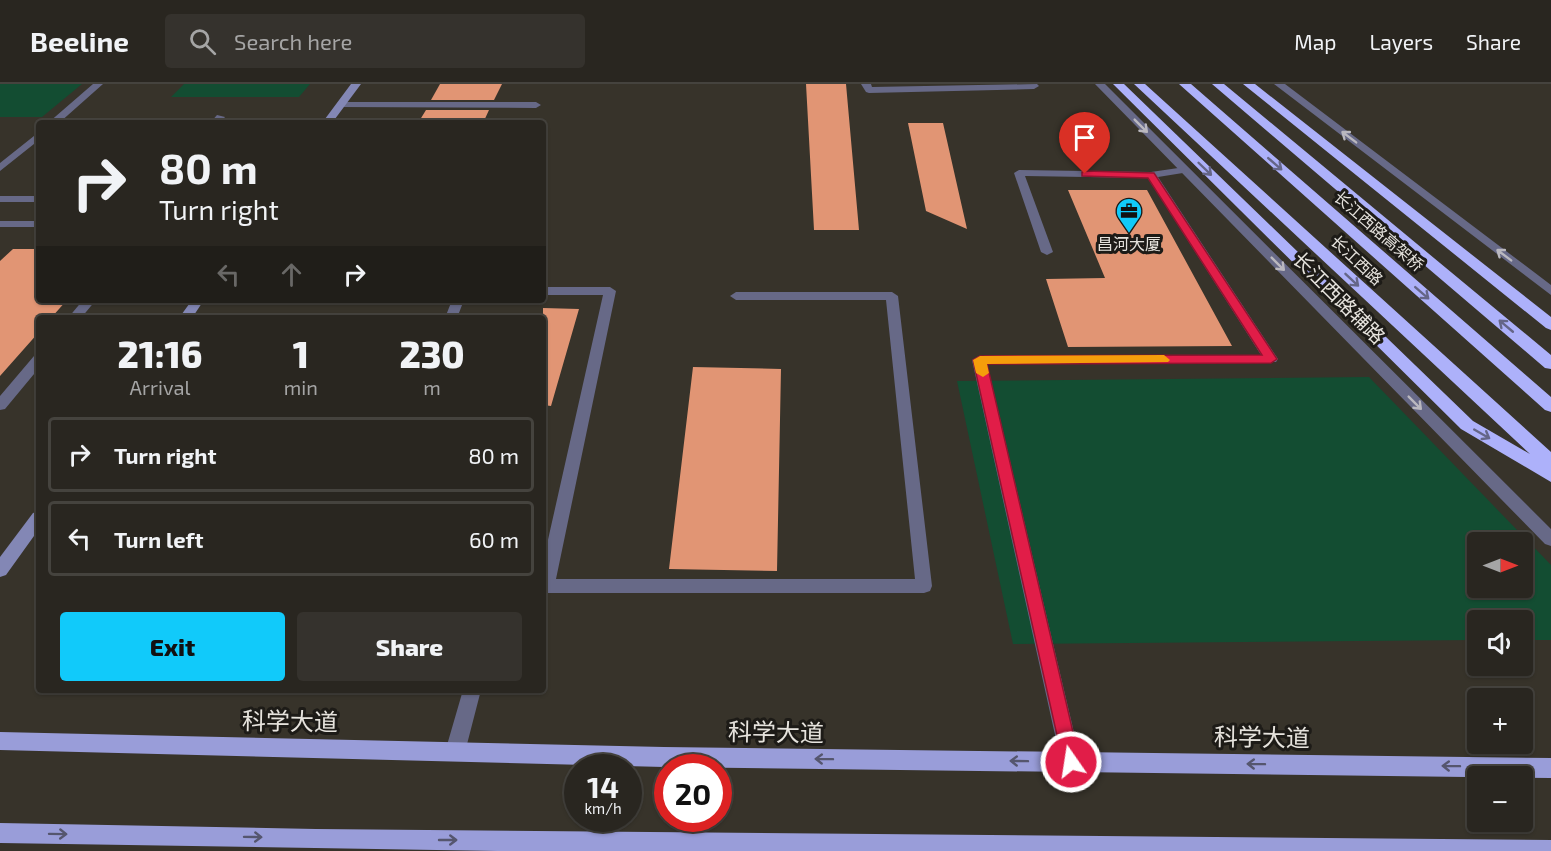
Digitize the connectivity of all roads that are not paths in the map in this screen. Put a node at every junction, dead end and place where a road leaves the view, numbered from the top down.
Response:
1 (98, 84) edge
2 (356, 84) edge
3 (866, 84) edge
4 (1032, 84) edge
5 (1100, 84) edge
6 (1118, 84) edge
7 (1139, 84) edge
8 (1184, 84) edge
9 (1217, 84) edge
10 (1248, 84) edge
11 (1262, 84) edge
12 (1279, 84) edge
13 (341, 105) junction
14 (536, 105) dead end
15 (56, 120) edge
16 (329, 120) edge
17 (36, 138) edge
18 (0, 168) edge
19 (1185, 170) junction
20 (1151, 175) junction
21 (0, 199) edge
22 (36, 199) edge
23 (0, 225) edge
24 (36, 225) edge
25 (1047, 252) dead end
26 (546, 291) edge
27 (1551, 291) edge
28 (736, 296) dead end
29 (87, 303) edge
30 (1551, 309) edge
31 (77, 315) edge
32 (1551, 324) edge
33 (36, 363) edge
34 (1551, 364) edge
35 (0, 405) edge
36 (1551, 406) edge
37 (1551, 463) edge
38 (1551, 475) edge
39 (36, 521) edge
40 (1551, 539) edge
41 (0, 570) edge
42 (546, 581) edge
43 (546, 586) edge
44 (471, 693) edge
45 (0, 741) edge
46 (455, 752) junction
47 (1071, 762) junction
48 (1551, 768) edge
49 (0, 833) edge
50 (511, 845) edge
51 (1404, 850) edge
52 (1551, 850) edge

1 - 15 street
2 - 13 street
3 - 4 street
5 -> 19 street, 长江西路辅路
6 -> 38 highway
7 -> 37 highway, 长江西路
8 -> 36 highway, 长江西路高架桥
34 -> 9 highway, 长江西路高架桥
10 - 32 highway
11 - 30 highway
27 -> 12 street
13 - 14 street
13 - 16 street
17 - 18 street
19 - 20 street
19 -> 40 street, 长江西路辅路
20 - 25 street
20 - 47 street
21 - 22 street
23 - 24 street
26 - 42 street
28 - 43 street
29 - 31 street
33 - 35 street
39 - 41 street
44 - 46 street
45 - 46 main road, 科学大道
47 -> 46 main road, 科学大道
48 -> 47 main road, 科学大道
49 -> 50 main road
50 - 51 main road
51 - 52 main road

